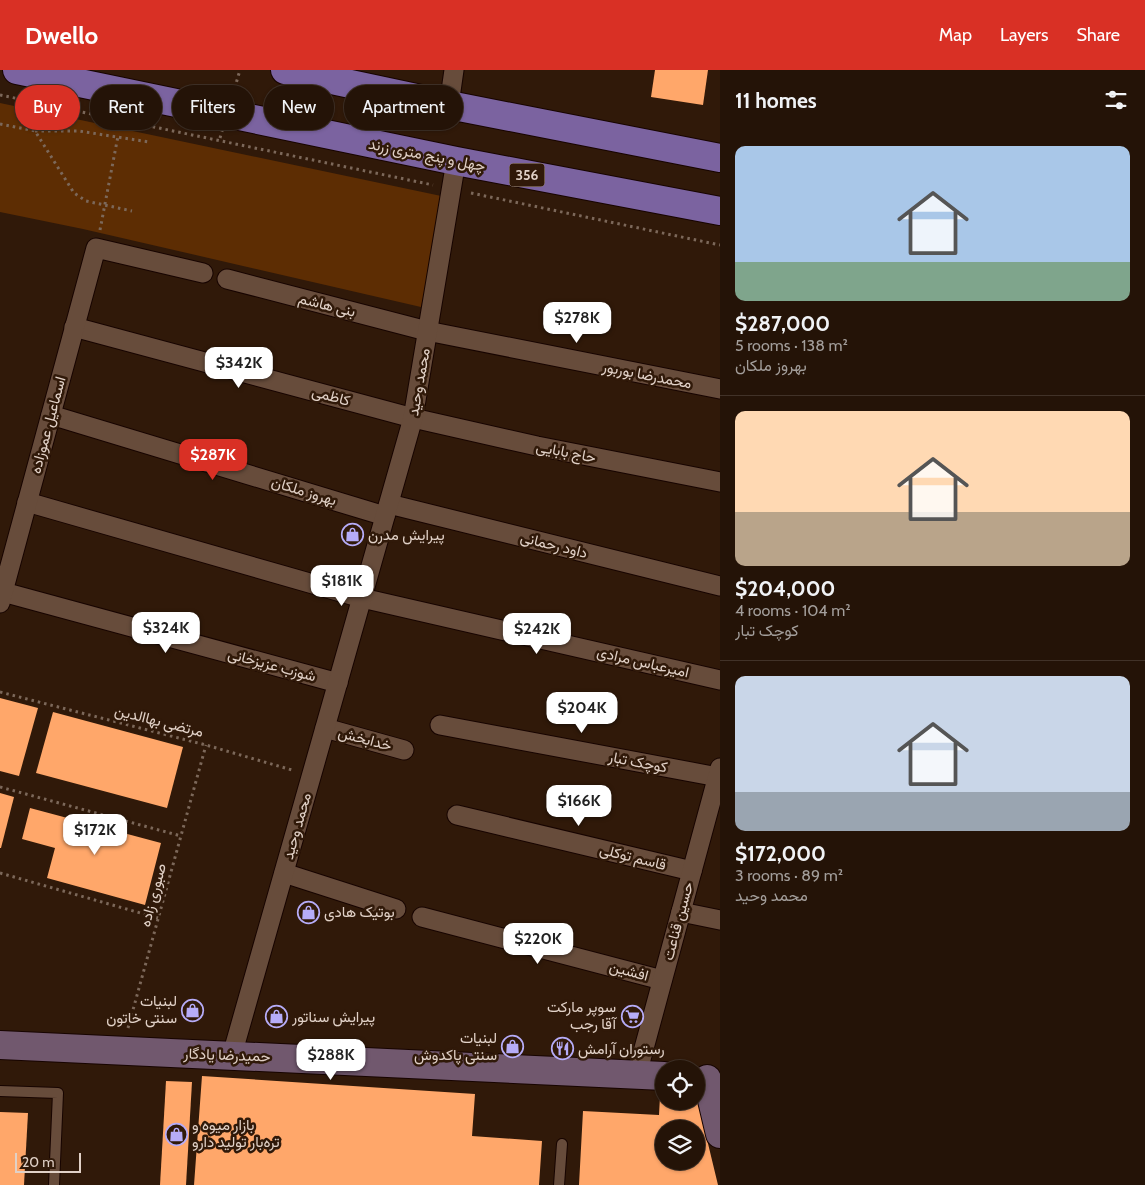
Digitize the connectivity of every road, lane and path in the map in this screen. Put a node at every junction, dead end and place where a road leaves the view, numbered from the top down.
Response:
1 (17, 70) edge
2 (240, 70) edge
3 (285, 70) edge
4 (454, 70) edge
5 (355, 85) edge
6 (452, 85) edge
7 (0, 95) edge
8 (463, 108) edge
9 (0, 124) edge
10 (35, 131) junction
11 (118, 136) junction
12 (220, 138) dead end
13 (148, 142) dead end
14 (720, 158) edge
15 (456, 161) junction
16 (451, 189) junction
17 (106, 206) junction
18 (132, 211) dead end
19 (720, 211) edge
20 (720, 245) edge
21 (96, 248) junction
22 (203, 273) dead end
23 (226, 280) dead end
24 (74, 328) junction
25 (427, 331) junction
26 (720, 389) edge
27 (51, 415) junction
28 (413, 418) junction
29 (720, 482) edge
30 (27, 502) junction
31 (387, 510) junction
32 (720, 586) edge
33 (1, 597) edge
34 (362, 598) junction
35 (720, 680) edge
36 (338, 683) junction
37 (0, 692) edge
38 (440, 725) dead end
39 (325, 728) junction
40 (206, 744) junction
41 (404, 750) dead end
42 (311, 776) junction
43 (718, 782) edge
44 (0, 787) edge
45 (457, 815) dead end
46 (181, 836) junction
47 (692, 871) junction
48 (0, 873) edge
49 (284, 873) junction
50 (396, 909) dead end
51 (681, 912) junction
52 (422, 917) dead end
53 (158, 918) junction
54 (720, 920) edge
55 (662, 980) junction
56 (0, 1044) edge
57 (121, 1051) junction
58 (232, 1055) junction
59 (636, 1074) junction
60 (655, 1075) edge
61 (708, 1079) edge
62 (0, 1091) edge
63 (720, 1134) edge
64 (562, 1144) dead end
65 (54, 1185) edge
66 (559, 1185) edge

1 - 15 main road, چهل و پنج متری زرند / 356
2 - 12 path, bridge
3 - 5 main road
4 - 6 street
7 - 16 path
8 - 14 main road
9 - 10 path
10 - 11 path
10 - 17 path
11 - 13 path
11 - 17 path
15 - 16 street, محمد وحید
15 - 19 main road, چهل و پنج متری زرند / 356
16 - 20 path
16 - 25 street, محمد وحید
17 - 18 path
17 - 21 path
21 - 22 street
21 - 24 street, اسماعیل عموزاده
23 - 25 street, بنی هاشم
24 - 27 street, اسماعیل عموزاده
24 - 28 street, کاظمی
25 - 26 street, محمدرضا بوربور
25 - 28 street, محمد وحید
27 - 30 street, اسماعیل عموزاده
27 - 31 street, بهروز ملکان
28 - 29 street, حاج بابایی
28 - 31 street, محمد وحید
30 - 33 street, اسماعیل عموزاده
30 - 34 street
31 - 32 street, داود رحمانی
31 - 34 street, محمد وحید
33 - 36 street, شوزب عزیزخانی
34 - 35 street, امیرعباس مرادی
34 - 36 street, محمد وحید
36 - 39 street, محمد وحید
37 - 40 path, مرتضی بهاالدین
38 - 43 street, کوچک تبار
39 - 41 street, خدابخش
39 - 42 street, محمد وحید
40 - 42 path, مرتضی بهاالدین
40 - 46 path, صبوری زاده
42 - 49 street, محمد وحید
43 - 47 street, حسین قناعت
44 - 46 path
45 - 47 street, قاسم توکلی
46 - 53 path, صبوری زاده
47 - 51 street, حسین قناعت
48 - 53 path
49 - 50 street
49 - 58 street, محمد وحید
51 - 54 street
51 - 55 street, حسین قناعت
52 - 55 street, افشین
53 - 57 path, صبوری زاده
55 - 59 street, حسین قناعت
56 - 57 street, حمیدرضا یادگار
57 - 58 street, حمیدرضا یادگار
58 - 59 street, حمیدرضا یادگار
59 - 60 street, حمیدرضا یادگار
61 - 63 street
62 - 65 lane
64 - 66 lane

